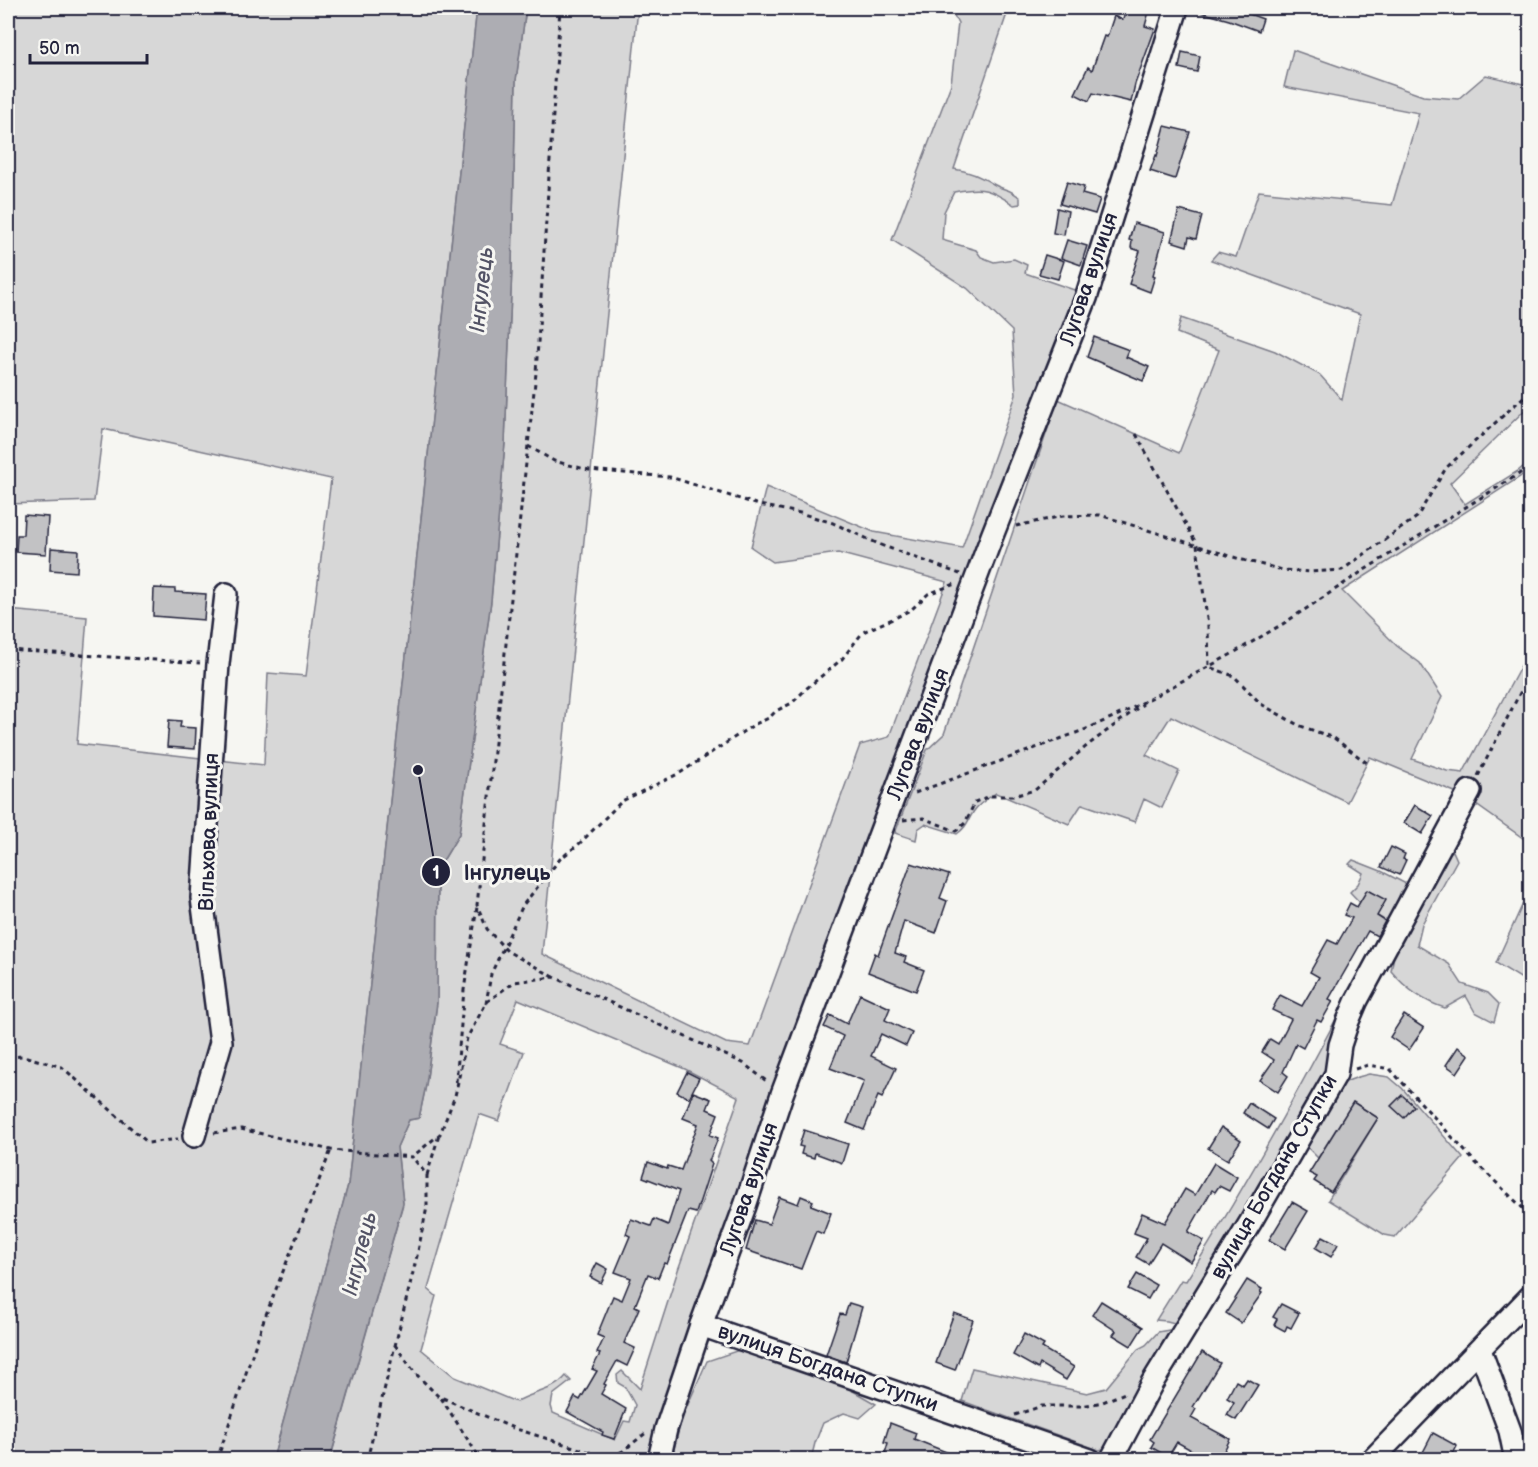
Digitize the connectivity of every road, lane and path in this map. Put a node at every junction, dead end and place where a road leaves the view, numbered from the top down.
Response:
1 (560, 8) edge
2 (1177, 8) edge
3 (1530, 391) edge
4 (1136, 434) dead end
5 (528, 446) junction
6 (1530, 464) edge
7 (992, 536) junction
8 (1197, 545) junction
9 (973, 576) junction
10 (226, 594) dead end
11 (8, 650) edge
12 (218, 664) junction
13 (1209, 667) junction
14 (1530, 673) edge
15 (1148, 700) junction
16 (1367, 763) dead end
17 (1470, 791) joint
18 (890, 808) junction
19 (882, 829) junction
20 (477, 905) junction
21 (503, 946) junction
22 (554, 976) junction
23 (485, 1005) junction
24 (8, 1057) edge
25 (1336, 1074) junction
26 (782, 1094) junction
27 (455, 1096) junction
28 (440, 1134) junction
29 (194, 1136) junction
30 (331, 1150) junction
31 (411, 1157) junction
32 (427, 1175) junction
33 (1530, 1215) edge
34 (1530, 1297) edge
35 (701, 1325) junction
36 (395, 1345) junction
37 (1480, 1350) junction
38 (1152, 1383) junction
39 (440, 1396) junction
40 (991, 1424) junction
41 (666, 1430) junction
42 (217, 1460) edge
43 (368, 1460) edge
44 (481, 1460) edge
45 (659, 1460) edge
46 (1090, 1460) edge
47 (1111, 1460) edge
48 (1372, 1460) edge
49 (1516, 1460) edge

1 - 5 path
2 - 7 street, Лугова вулиця
3 - 8 path
4 - 8 path
5 - 9 path
5 - 20 path
6 - 13 path
7 - 8 path
7 - 9 street, Лугова вулиця
8 - 13 path
9 - 18 street, Лугова вулиця
9 - 21 path
10 - 12 street, Вільхова вулиця
11 - 12 path
12 - 29 street, Вільхова вулиця
13 - 15 path
13 - 16 path
14 - 17 path
15 - 18 path
15 - 19 path
17 - 25 street, вулиця Богдана Ступки
18 - 19 street, Лугова вулиця
19 - 26 street, Лугова вулиця
20 - 21 path
20 - 27 path
21 - 22 path
21 - 23 path
22 - 23 path
22 - 26 path
23 - 27 path
24 - 29 path
25 - 33 path
25 - 38 street, вулиця Богдана Ступки
26 - 35 street, Лугова вулиця
27 - 28 path
28 - 31 path
28 - 32 path
29 - 30 path
30 - 31 path
30 - 42 path
31 - 32 path
32 - 36 path
34 - 37 street
35 - 40 street, вулиця Богдана Ступки
35 - 41 street, Лугова вулиця
36 - 39 path
36 - 43 path
37 - 48 street
37 - 49 street
38 - 40 path
38 - 47 street, вулиця Богдана Ступки
39 - 41 path
39 - 44 path
40 - 46 street, вулиця Богдана Ступки
41 - 45 street, Лугова вулиця

